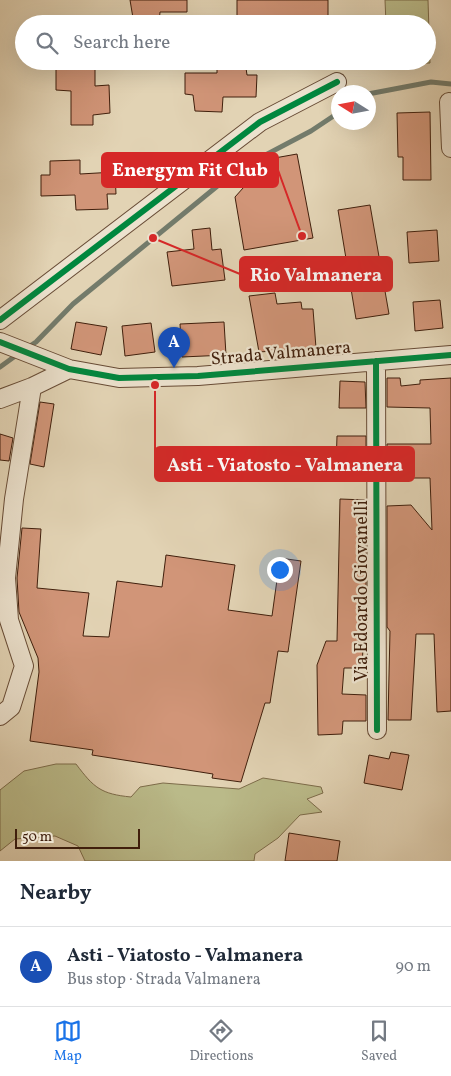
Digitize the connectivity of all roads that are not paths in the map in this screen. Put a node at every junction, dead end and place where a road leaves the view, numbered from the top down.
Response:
1 (337, 82) dead end
2 (448, 102) dead end
3 (451, 148) edge
4 (0, 320) edge
5 (3, 343) edge
6 (451, 355) edge
7 (376, 361) junction
8 (69, 369) junction
9 (32, 387) junction
10 (0, 399) edge
11 (5, 619) edge
12 (0, 716) edge
13 (377, 730) dead end

1 - 4 street
2 - 3 street
5 - 8 street, Strada Valmanera
6 - 7 street, Strada Valmanera
7 - 8 street, Strada Valmanera
7 - 13 street, Via Edoardo Giovanelli
8 - 9 street
9 - 10 street
9 - 11 street
11 - 12 street

